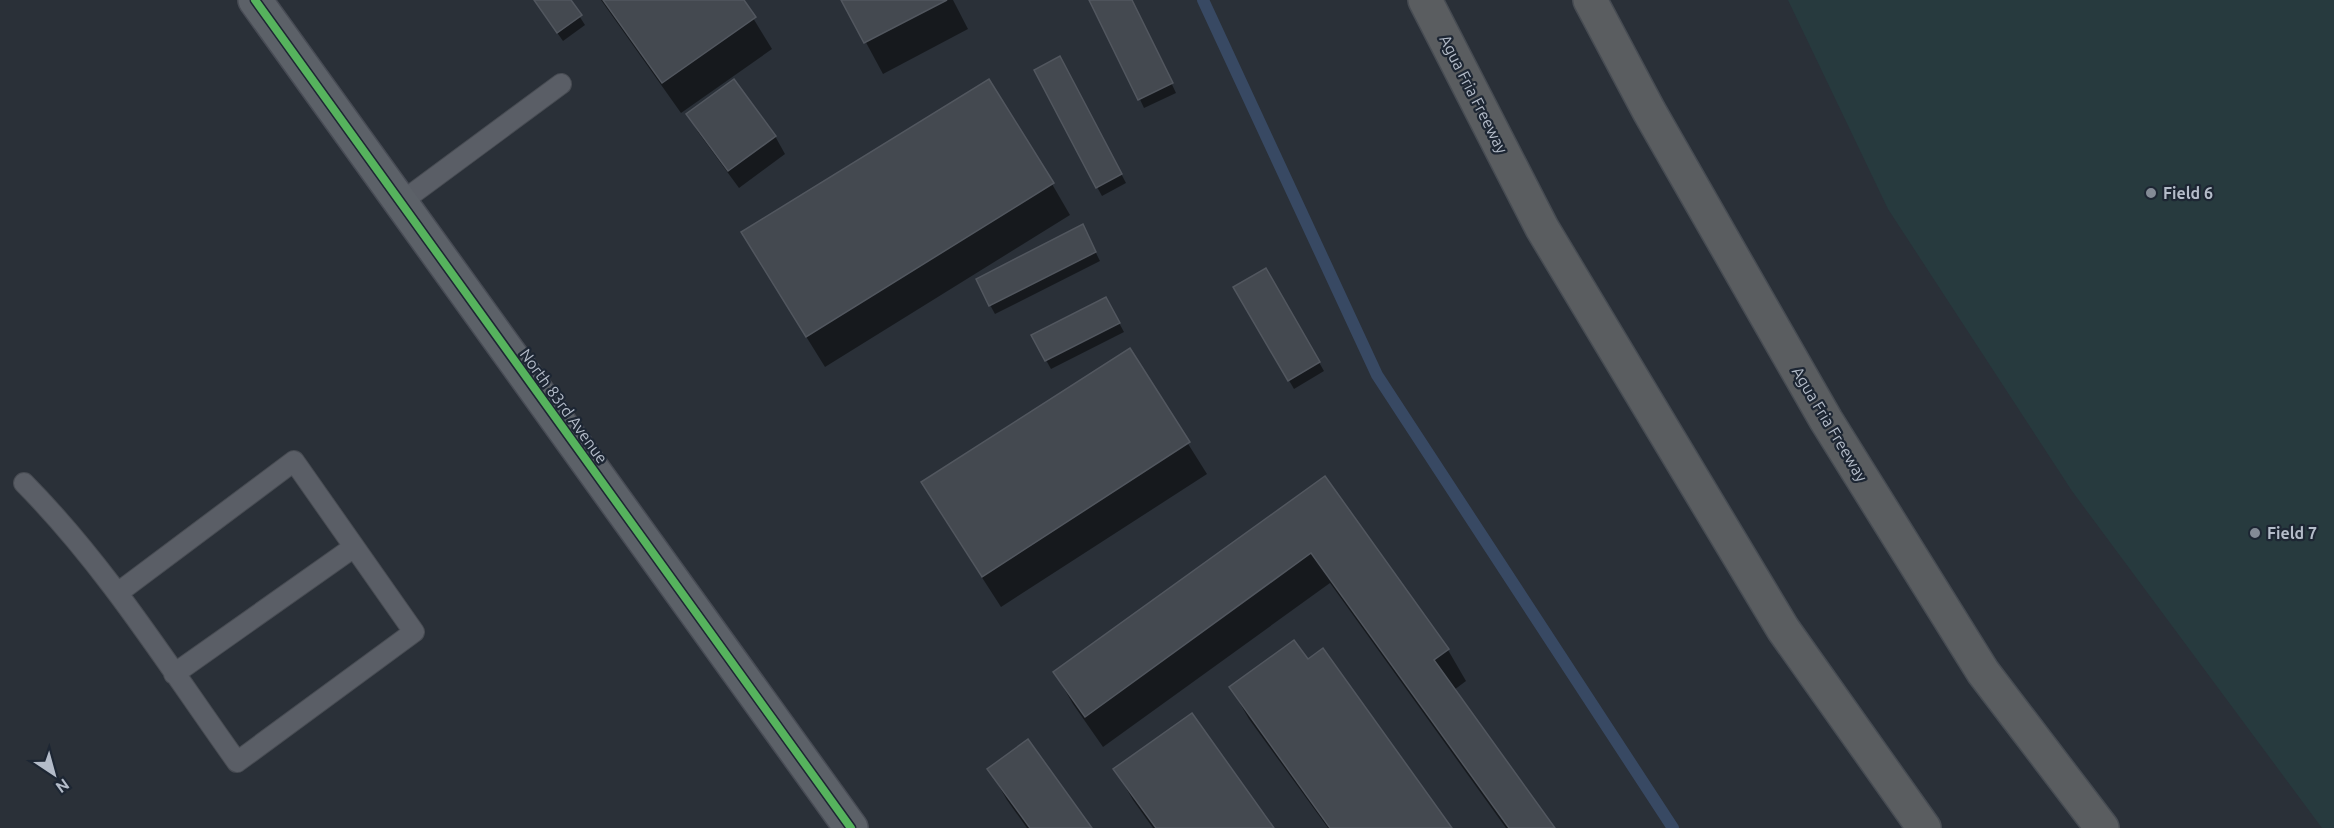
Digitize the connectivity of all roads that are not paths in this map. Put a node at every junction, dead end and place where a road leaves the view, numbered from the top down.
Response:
1 (255, 0) edge
2 (1425, 0) edge
3 (1590, 0) edge
4 (561, 84) dead end
5 (400, 203) junction
6 (24, 483) dead end
7 (354, 547) junction
8 (119, 592) junction
9 (174, 674) junction
10 (851, 828) edge
11 (1924, 828) edge
12 (2102, 828) edge

1 - 5 main road, North 83rd Avenue
2 - 11 highway, Agua Fria Freeway
3 - 12 highway, Agua Fria Freeway
4 - 5 lane
5 - 10 main road, North 83rd Avenue
6 - 8 lane
7 - 8 lane
7 - 9 lane
7 - 9 lane
8 - 9 lane

